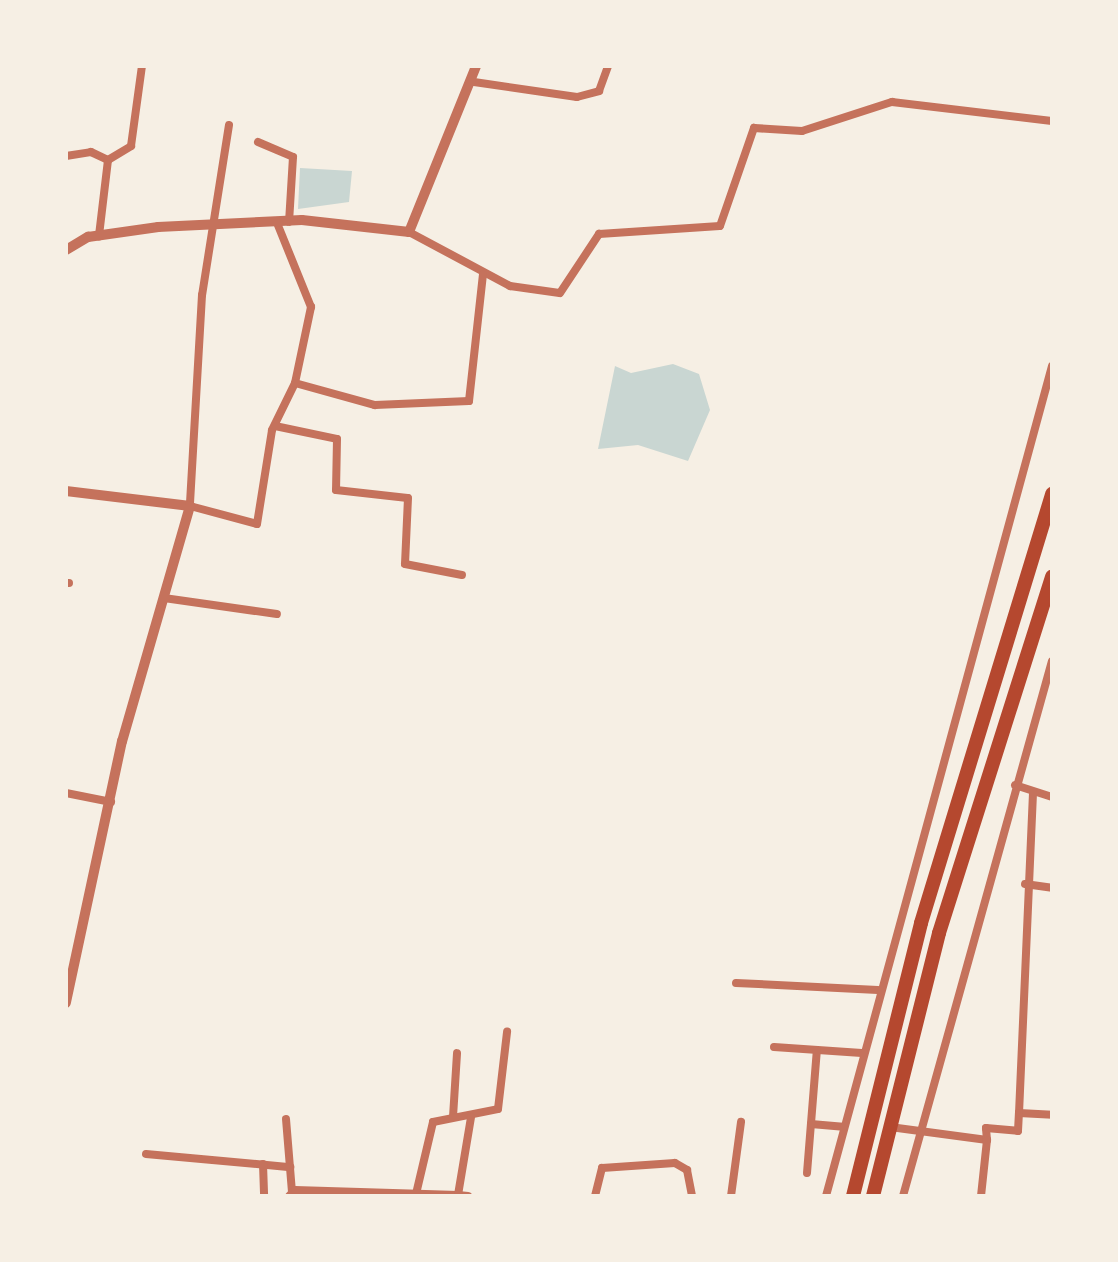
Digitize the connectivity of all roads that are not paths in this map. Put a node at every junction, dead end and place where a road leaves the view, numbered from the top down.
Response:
1 (142, 66) edge
2 (476, 66) edge
3 (608, 66) edge
4 (474, 82) junction
5 (1052, 121) edge
6 (229, 125) dead end
7 (258, 142) dead end
8 (66, 156) edge
9 (108, 160) junction
10 (283, 222) junction
11 (210, 227) junction
12 (409, 232) junction
13 (99, 236) junction
14 (66, 250) edge
15 (483, 275) junction
16 (1052, 366) edge
17 (295, 383) junction
18 (275, 426) junction
19 (66, 491) edge
20 (1052, 494) edge
21 (190, 506) junction
22 (462, 575) dead end
23 (1052, 577) edge
24 (164, 598) junction
25 (277, 614) dead end
26 (1052, 661) edge
27 (1015, 785) junction
28 (66, 793) edge
29 (1033, 793) junction
30 (1052, 797) edge
31 (111, 802) junction
32 (1025, 884) junction
33 (1052, 888) edge
34 (736, 983) dead end
35 (68, 986) edge
36 (878, 990) junction
37 (66, 1003) edge
38 (507, 1032) dead end
39 (774, 1047) dead end
40 (817, 1050) junction
41 (457, 1053) dead end
42 (862, 1053) junction
43 (1019, 1113) junction
44 (1052, 1115) edge
45 (453, 1117) junction
46 (471, 1117) junction
47 (286, 1119) dead end
48 (741, 1122) dead end
49 (811, 1124) junction
50 (843, 1127) junction
51 (890, 1127) junction
52 (917, 1133) junction
53 (987, 1140) junction
54 (146, 1154) dead end
55 (263, 1164) junction
56 (290, 1167) junction
57 (807, 1173) dead end
58 (290, 1194) edge
59 (416, 1194) junction
60 (458, 1195) edge
61 (264, 1196) edge
62 (468, 1196) edge
63 (595, 1196) edge
64 (692, 1196) edge
65 (731, 1196) edge
66 (826, 1196) edge
67 (853, 1196) edge
68 (873, 1196) edge
69 (903, 1196) edge
70 (981, 1196) edge

1 - 9 street
2 - 4 street
3 - 4 street
4 - 12 street
5 - 15 street
6 - 11 street
7 - 10 street
8 - 9 street
9 - 13 street
10 - 11 street
10 - 12 street
10 - 17 street
11 - 13 street
11 - 21 street
12 - 15 street
13 - 14 street
15 - 17 street
16 - 36 street
17 - 18 street
18 - 21 street
18 - 22 street
19 - 21 street
20 - 67 highway
21 - 24 street
23 - 51 highway
24 - 25 street
24 - 31 street
26 - 27 street
27 - 29 street
27 - 52 street
28 - 31 street
29 - 30 street
29 - 32 street
31 - 35 street
32 - 33 street
32 - 43 street
34 - 36 street
35 - 37 street
36 - 42 street
38 - 46 street
39 - 40 street
40 - 42 street
40 - 49 street
41 - 45 street
42 - 50 street
43 - 44 street
43 - 53 street
45 - 46 street
45 - 59 street
46 - 60 street
47 - 56 street
48 - 65 street
49 - 50 street
49 - 57 street
50 - 66 street
51 - 52 street
51 - 68 highway
52 - 53 street
52 - 69 street
53 - 70 street
54 - 55 street
55 - 56 street
55 - 61 street
56 - 58 street
58 - 59 street
59 - 60 street
60 - 62 street
63 - 64 street

